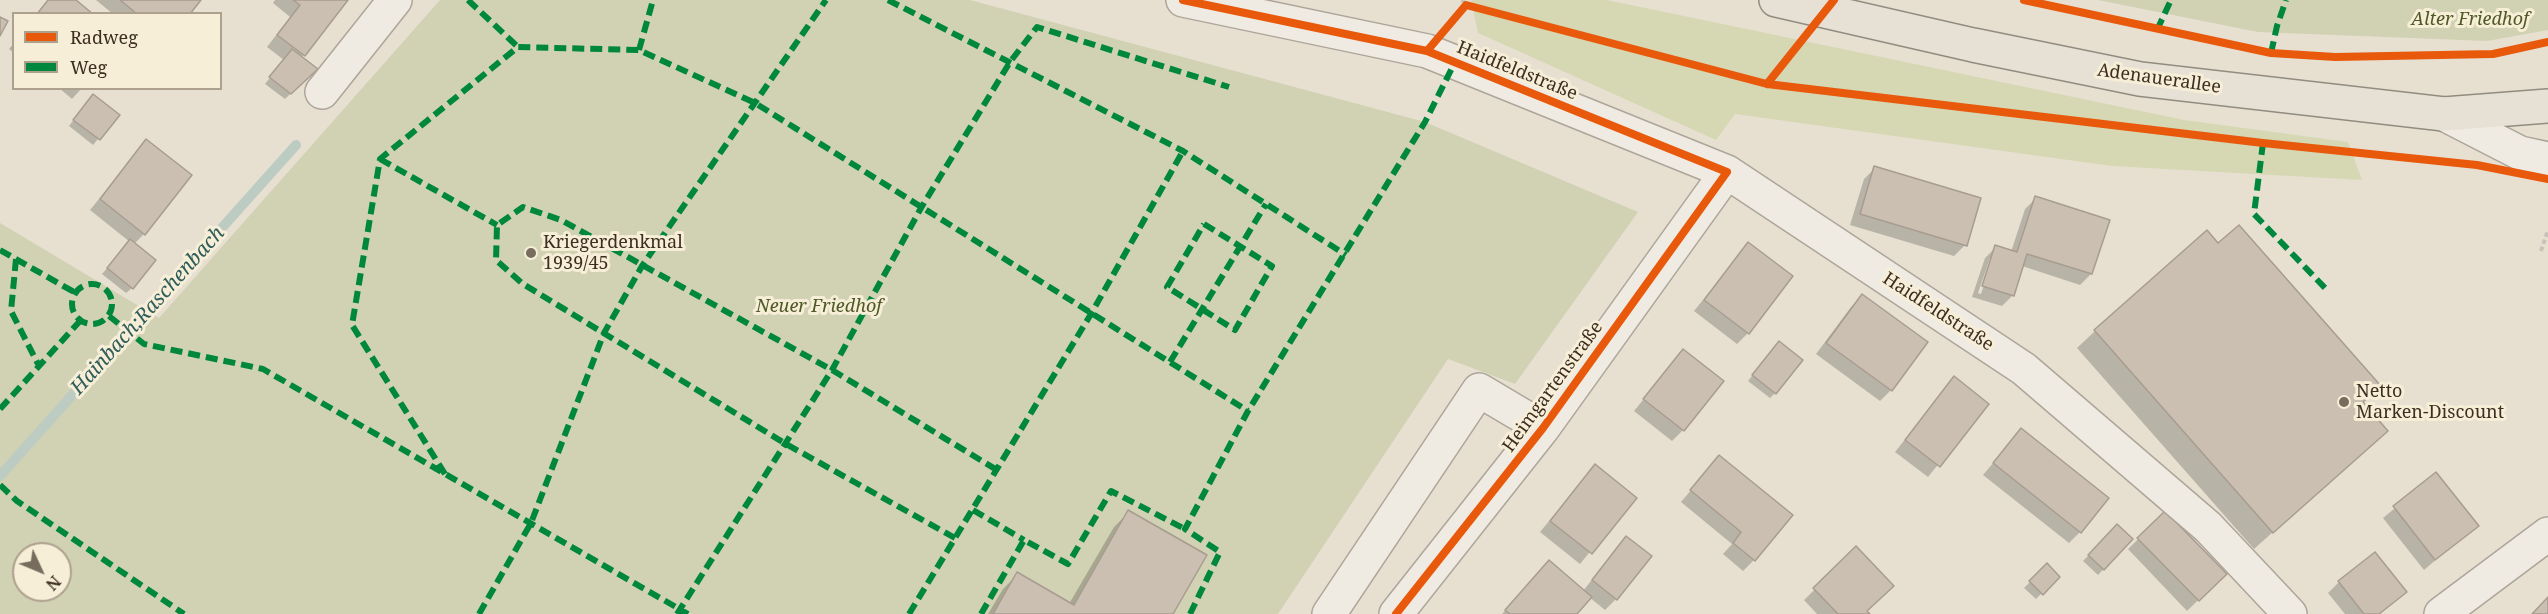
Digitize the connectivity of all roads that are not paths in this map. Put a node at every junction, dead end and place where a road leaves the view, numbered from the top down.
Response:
1 (395, 0) edge
2 (1183, 0) edge
3 (1776, 0) edge
4 (322, 92) dead end
5 (2548, 106) edge
6 (2444, 114) junction
7 (2548, 159) edge
8 (1727, 172) junction
9 (1544, 428) junction
10 (2548, 534) edge
11 (1329, 614) edge
12 (1396, 614) edge
13 (2290, 614) edge
14 (2441, 614) edge

1 - 4 street
2 - 8 street, Haidfeldstraße
3 - 6 main road, Adenauerallee
5 - 6 main road, Adenauerallee
6 - 7 street
8 - 9 street, Heimgartenstraße
8 - 13 street, Haidfeldstraße
9 - 11 street
9 - 12 street, Heimgartenstraße
10 - 14 street

